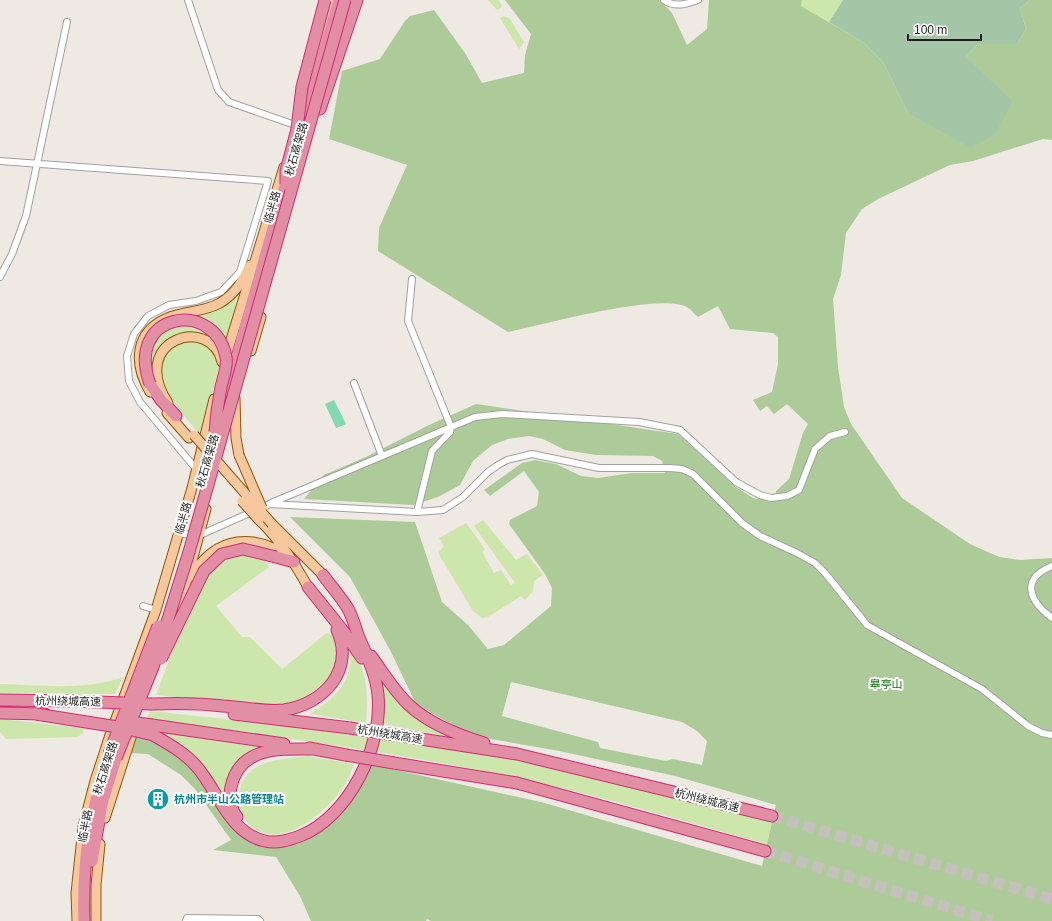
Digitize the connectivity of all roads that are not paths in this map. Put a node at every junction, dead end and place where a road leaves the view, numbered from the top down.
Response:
1 (188, 0) edge
2 (319, 0) edge
3 (326, 0) edge
4 (331, 0) edge
5 (339, 0) edge
6 (344, 0) edge
7 (349, 0) edge
8 (357, 0) edge
9 (664, 0) edge
10 (698, 0) edge
11 (67, 22) dead end
12 (330, 44) junction
13 (314, 65) junction
14 (295, 125) junction
15 (304, 146) junction
16 (0, 161) edge
17 (37, 164) junction
18 (286, 184) junction
19 (264, 235) junction
20 (0, 277) edge
21 (412, 279) dead end
22 (223, 365) junction
23 (354, 383) dead end
24 (235, 395) junction
25 (176, 416) junction
26 (451, 427) junction
27 (215, 432) junction
28 (845, 432) dead end
29 (192, 437) junction
30 (382, 456) junction
31 (197, 470) junction
32 (270, 504) junction
33 (417, 512) junction
34 (272, 524) junction
35 (179, 534) junction
36 (200, 535) junction
37 (294, 562) junction
38 (1052, 566) edge
39 (323, 575) joint
40 (308, 587) joint
41 (182, 598) junction
42 (144, 606) dead end
43 (156, 610) junction
44 (327, 612) junction
45 (1052, 618) edge
46 (362, 644) junction
47 (143, 691) junction
48 (0, 700) edge
49 (152, 704) junction
50 (0, 713) edge
51 (36, 714) junction
52 (152, 730) junction
53 (1052, 735) edge
54 (316, 749) junction
55 (517, 754) junction
56 (772, 816) tunnel mouth
57 (765, 851) tunnel mouth
58 (77, 921) edge
59 (84, 921) edge
60 (91, 921) edge
61 (96, 921) edge
62 (186, 921) edge
63 (260, 921) edge

1 - 14 street
2 - 13 highway
3 - 18 highway, bridge
4 - 13 main road, 临半路
5 - 18 highway, 秋石高架路, bridge
6 - 12 main road, 临半路
6 - 15 highway, 秋石高架路, bridge
7 - 12 highway
8 - 15 highway, bridge
9 - 10 street
11 - 17 street
12 - 24 main road, 临半路
13 - 14 main road, 临半路
14 - 19 main road, 临半路
15 - 47 highway, 秋石高架路, bridge
16 - 17 street
17 - 20 street
17 - 31 street
18 - 27 highway, 秋石高架路, bridge
19 - 22 main road, 临半路
19 - 29 main road
21 - 26 street
22 - 25 main road
22 - 31 main road, 临半路
23 - 30 street
24 - 34 main road, bridge
24 - 36 main road, 临半路
25 - 27 highway, bridge
25 - 29 main road
26 - 28 street
26 - 30 street
26 - 33 street
27 - 59 highway, 秋石高架路, bridge
29 - 34 main road, bridge
29 - 37 main road, bridge
30 - 32 street
31 - 35 main road, 临半路
32 - 33 street
32 - 36 street
33 - 53 street
34 - 39 main road
35 - 36 street
35 - 43 main road, 临半路
36 - 41 main road, 临半路
37 - 40 main road
37 - 41 main road
37 - 47 highway, bridge
38 - 45 street
39 - 46 highway
40 - 44 highway
41 - 61 main road, 临半路
42 - 43 street
43 - 58 main road, 临半路
44 - 49 highway
44 - 54 highway
46 - 52 highway
46 - 55 highway
47 - 60 highway, 秋石高架路, bridge
48 - 49 highway, 杭州绕城高速, bridge
49 - 55 highway, 杭州绕城高速, bridge
50 - 51 highway, 杭州绕城高速
51 - 52 highway, bridge
51 - 52 highway, 杭州绕城高速, bridge
52 - 54 highway, 杭州绕城高速
54 - 57 highway, 杭州绕城高速, bridge
55 - 56 highway, 杭州绕城高速
62 - 63 street

